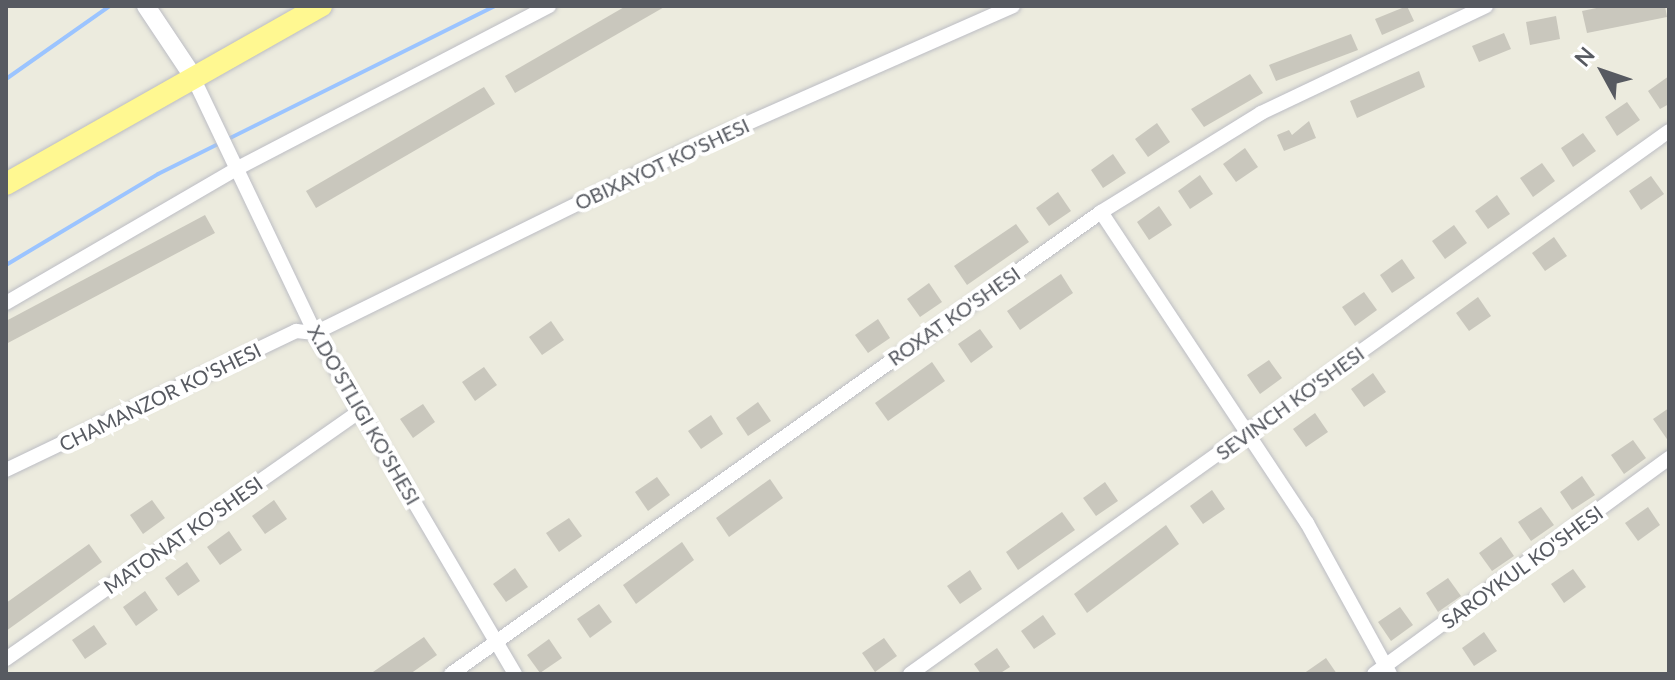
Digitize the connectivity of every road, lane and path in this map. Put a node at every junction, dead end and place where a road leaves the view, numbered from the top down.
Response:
1 (146, 6) edge
2 (321, 6) edge
3 (549, 6) edge
4 (1013, 6) edge
5 (1486, 6) edge
6 (192, 75) junction
7 (1669, 131) edge
8 (236, 169) junction
9 (6, 184) edge
10 (1101, 212) junction
11 (6, 303) edge
12 (315, 333) junction
13 (361, 410) junction
14 (1249, 433) junction
15 (1669, 458) edge
16 (6, 470) edge
17 (494, 643) junction
18 (6, 659) edge
19 (1383, 671) edge
20 (451, 674) edge
21 (515, 674) edge
22 (910, 674) edge

1 - 6 street
2 - 6 highway
3 - 8 street
4 - 12 street, OBIXAYOT KO'SHESI
5 - 10 street, ROXAT KO'SHESI
6 - 8 street, X.DO'STLIGI KO'SHESI
6 - 9 highway
7 - 14 street, SEVINCH KO'SHESI
8 - 11 street
8 - 12 street, X.DO'STLIGI KO'SHESI
10 - 14 street
10 - 17 street, ROXAT KO'SHESI
12 - 13 street, X.DO'STLIGI KO'SHESI
12 - 16 street, CHAMANZOR KO'SHESI
13 - 17 street, X.DO'STLIGI KO'SHESI
13 - 18 street, MATONAT KO'SHESI
14 - 19 street
14 - 22 street, SEVINCH KO'SHESI
15 - 19 street, SAROYKUL KO'SHESI
17 - 20 street, ROXAT KO'SHESI
17 - 21 street, X.DO'STLIGI KO'SHESI

